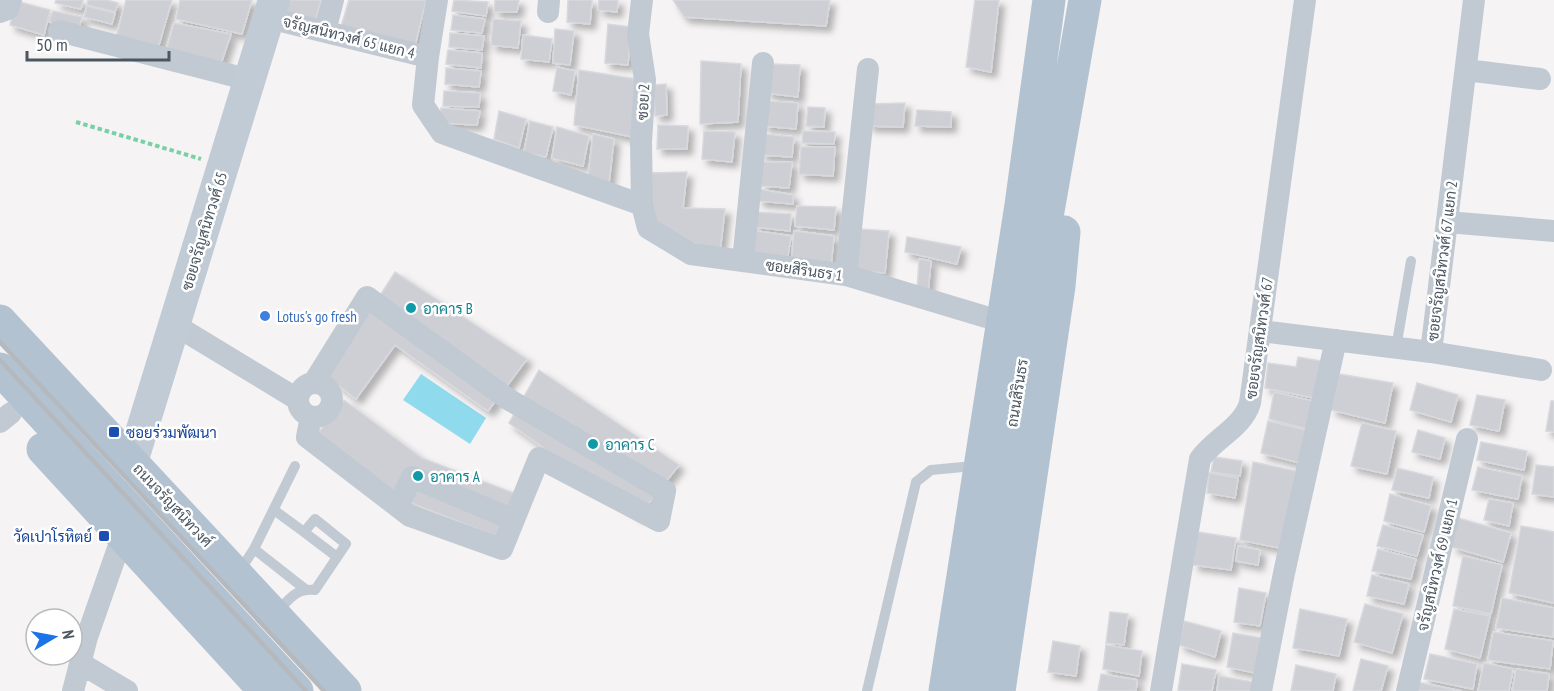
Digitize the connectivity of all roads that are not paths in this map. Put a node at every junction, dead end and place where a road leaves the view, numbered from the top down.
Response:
1 (11, 0) edge
2 (333, 0) edge
3 (437, 0) edge
4 (642, 0) edge
5 (1049, 0) edge
6 (1085, 0) edge
7 (1305, 0) edge
8 (1474, 0) edge
9 (272, 9) edge
10 (0, 12) edge
11 (59, 31) dead end
12 (325, 31) junction
13 (428, 57) junction
14 (763, 63) dead end
15 (868, 69) dead end
16 (1466, 70) junction
17 (1540, 79) dead end
18 (250, 80) junction
19 (1070, 96) junction
20 (1032, 118) junction
21 (642, 205) junction
22 (1447, 222) junction
23 (1554, 231) edge
24 (743, 261) junction
25 (1412, 261) dead end
26 (846, 275) junction
27 (986, 317) junction
28 (0, 321) edge
29 (175, 325) junction
30 (1261, 331) junction
31 (1336, 340) junction
32 (0, 346) edge
33 (1396, 348) junction
34 (1431, 352) junction
35 (1009, 363) junction
36 (0, 369) edge
37 (1541, 370) dead end
38 (314, 382) junction
39 (297, 399) junction
40 (4, 412) edge
41 (311, 417) junction
42 (1467, 439) dead end
43 (132, 462) junction
44 (295, 466) dead end
45 (963, 467) junction
46 (398, 506) junction
47 (274, 510) junction
48 (514, 520) junction
49 (304, 532) junction
50 (122, 537) junction
51 (337, 558) junction
52 (246, 562) junction
53 (305, 589) junction
54 (275, 615) junction
55 (84, 648) edge
56 (84, 665) edge
57 (79, 667) edge
58 (73, 691) edge
59 (127, 691) edge
60 (265, 691) edge
61 (297, 691) edge
62 (319, 691) edge
63 (345, 691) edge
64 (867, 691) edge
65 (928, 691) edge
66 (945, 691) edge
67 (970, 691) edge
68 (999, 691) edge
69 (1161, 691) edge
70 (1261, 691) edge
71 (1407, 691) edge

1 - 10 street
2 - 12 street
3 - 13 street
4 - 21 street, ซอย 2
5 - 20 main road, ถนนสิรินธร
6 - 19 main road, ถนนสิรินธร
7 - 30 street, ซอยจรัญสนิทวงศ์ 67
8 - 16 street, ซอยจรัญสนิทวงศ์ 67 แยก 2
9 - 12 street, จรัญสนิทวงศ์ 65 แยก 4
9 - 18 street, ซอยจรัญสนิทวงศ์ 65
11 - 18 street
12 - 13 street, จรัญสนิทวงศ์ 65 แยก 4
13 - 21 street
14 - 24 street
15 - 26 street
16 - 17 street
16 - 22 street, ซอยจรัญสนิทวงศ์ 67 แยก 2
18 - 29 street, ซอยจรัญสนิทวงศ์ 65
19 - 35 main road, ถนนสิรินธร
19 - 68 main road, ถนนสิรินธร
20 - 27 main road, ถนนสิรินธร
20 - 35 main road, ถนนสิรินธร
21 - 24 street, ซอยสิรินธร 1
22 - 23 street
22 - 34 street, ซอยจรัญสนิทวงศ์ 67 แยก 2
24 - 26 street, ซอยสิรินธร 1
25 - 33 lane
26 - 27 street, ซอยสิรินธร 1
27 - 45 main road, ถนนสิรินธร
28 - 43 main road, ถนนจรัญสนิทวงศ์
29 - 39 street
29 - 43 street, ซอยจรัญสนิทวงศ์ 65
30 - 31 street, ซอยจรัญสนิทวงศ์ 67 แยก 2
30 - 69 street, ซอยจรัญสนิทวงศ์ 67
31 - 33 street, ซอยจรัญสนิทวงศ์ 67 แยก 2
31 - 70 street
32 - 62 main road, ถนนจรัญสนิทวงศ์
33 - 34 street, ซอยจรัญสนิทวงศ์ 67 แยก 2
34 - 37 street
35 - 66 main road, ถนนสิรินธร
35 - 67 main road, ถนนสิรินธร
36 - 61 main road
38 - 39 street
38 - 41 street
38 - 48 street
39 - 41 street
40 - 50 main road
41 - 46 street
42 - 71 street, จรัญสนิทวงศ์ 69 แยก 1
43 - 52 main road, ถนนจรัญสนิทวงศ์
44 - 47 lane
45 - 64 lane
45 - 65 main road, ถนนสิรินธร
46 - 48 street
46 - 48 street
47 - 49 lane
47 - 52 lane
49 - 51 lane
49 - 51 lane
50 - 55 street
50 - 60 main road
51 - 53 lane
52 - 53 lane
52 - 54 main road, ถนนจรัญสนิทวงศ์
53 - 54 lane
54 - 63 main road, ถนนจรัญสนิทวงศ์
56 - 59 street
57 - 58 street

